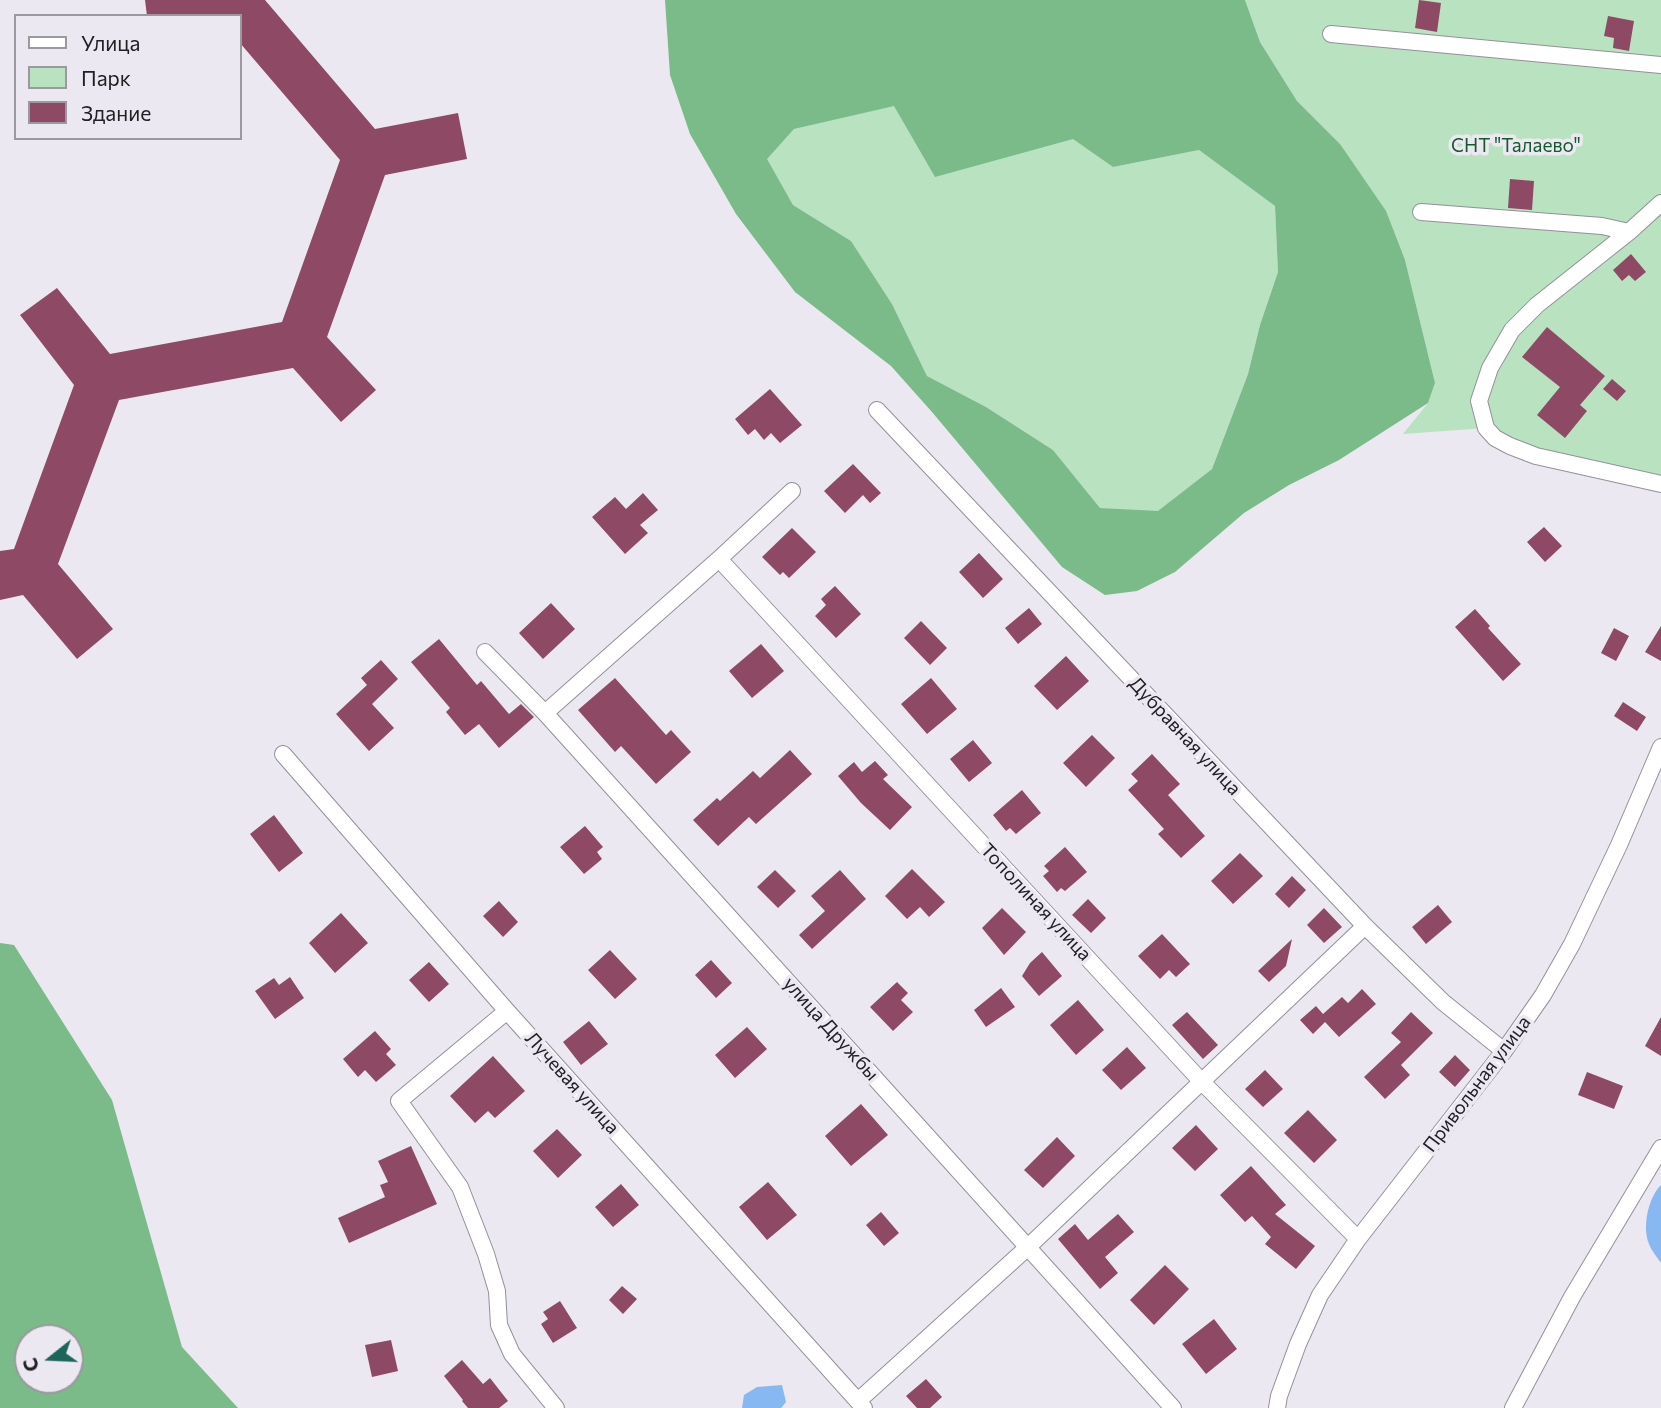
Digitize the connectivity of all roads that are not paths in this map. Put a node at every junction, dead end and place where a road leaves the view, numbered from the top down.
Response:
1 (1331, 34) dead end
2 (1661, 65) edge
3 (1661, 203) edge
4 (1420, 212) dead end
5 (1629, 232) junction
6 (877, 410) dead end
7 (1661, 484) edge
8 (792, 491) dead end
9 (719, 559) junction
10 (485, 652) dead end
11 (545, 713) junction
12 (1661, 747) edge
13 (283, 754) dead end
14 (1365, 926) junction
15 (508, 1011) junction
16 (1504, 1051) junction
17 (1201, 1081) junction
18 (1661, 1148) edge
19 (1358, 1239) junction
20 (1028, 1247) junction
21 (861, 1405) edge
22 (556, 1408) edge
23 (1173, 1408) edge
24 (1278, 1408) edge
25 (1513, 1408) edge

1 - 2 street
3 - 5 street
4 - 5 street
5 - 7 street
6 - 14 street, Дубравная улица
8 - 9 street
9 - 11 street
9 - 17 street, Тополиная улица
10 - 11 street, улица Дружбы
11 - 20 street, улица Дружбы
12 - 16 street, Привольная улица
13 - 15 street, Лучевая улица
14 - 16 street, Дубравная улица
14 - 17 street
15 - 21 street, Лучевая улица
15 - 22 street
16 - 19 street, Привольная улица
17 - 19 street, Тополиная улица
17 - 20 street
18 - 25 street
19 - 24 street, Привольная улица
20 - 21 street
20 - 23 street, улица Дружбы

